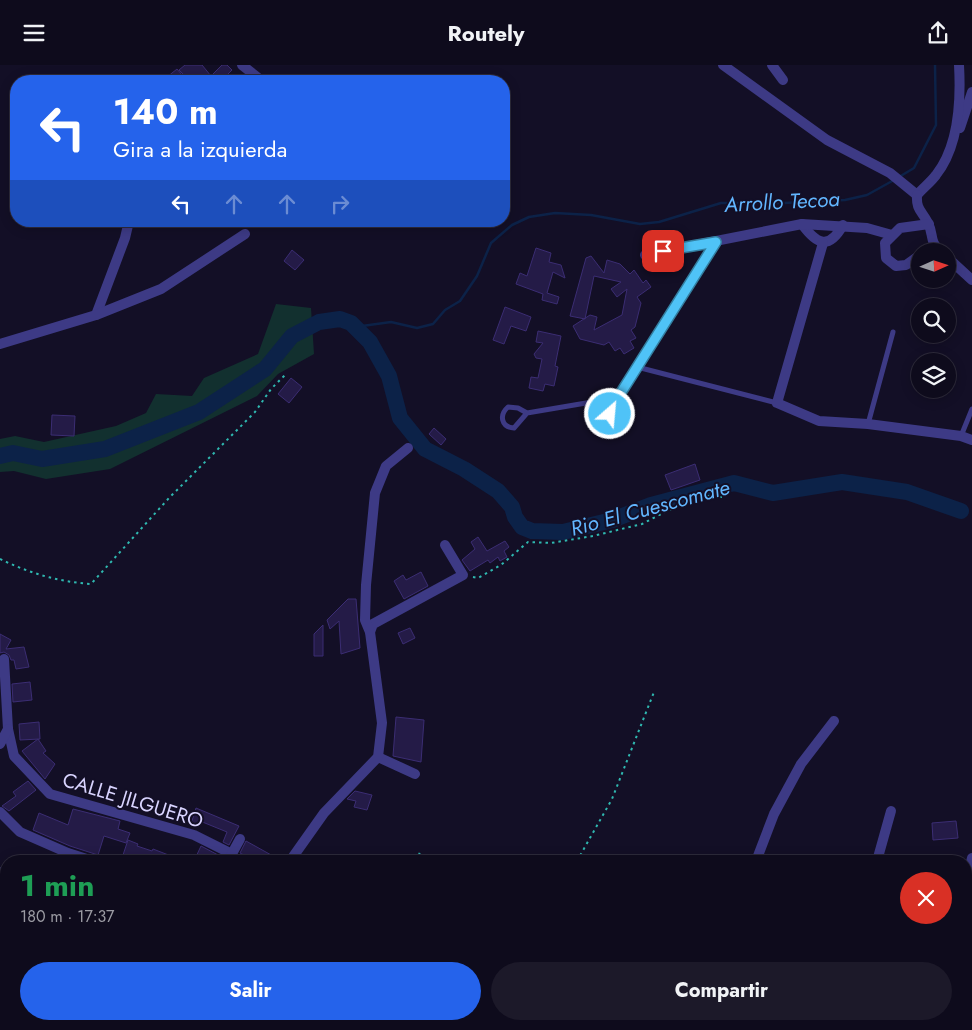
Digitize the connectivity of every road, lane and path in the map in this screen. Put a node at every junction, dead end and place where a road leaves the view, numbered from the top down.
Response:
1 (242, 65) edge
2 (723, 65) edge
3 (772, 65) edge
4 (959, 65) edge
5 (254, 75) edge
6 (783, 80) dead end
7 (972, 92) edge
8 (949, 151) junction
9 (917, 195) junction
10 (802, 224) junction
11 (928, 224) junction
12 (843, 225) junction
13 (128, 227) edge
14 (245, 234) dead end
15 (892, 235) junction
16 (716, 242) junction
17 (823, 243) junction
18 (931, 243) edge
19 (645, 255) dead end
20 (911, 261) edge
21 (956, 265) edge
22 (972, 280) edge
23 (96, 315) junction
24 (893, 332) dead end
25 (0, 344) edge
26 (637, 367) junction
27 (285, 375) dead end
28 (622, 391) junction
29 (592, 402) junction
30 (777, 403) junction
31 (972, 409) edge
32 (527, 413) junction
33 (868, 423) junction
34 (960, 436) junction
35 (972, 440) edge
36 (408, 448) dead end
37 (722, 497) dead end
38 (445, 545) dead end
39 (0, 559) edge
40 (463, 575) junction
41 (370, 632) junction
42 (4, 659) dead end
43 (654, 692) dead end
44 (834, 721) dead end
45 (8, 729) junction
46 (0, 744) edge
47 (378, 757) junction
48 (414, 774) dead end
49 (891, 811) dead end
50 (0, 812) edge
51 (240, 839) dead end
52 (421, 850) dead end
53 (62, 855) edge
54 (225, 855) edge
55 (232, 855) edge
56 (294, 855) edge
57 (419, 855) edge
58 (580, 855) edge
59 (758, 855) edge
60 (879, 855) edge

1 - 5 street
2 - 9 street
3 - 6 street
4 - 8 street
7 - 8 street
8 - 9 street
9 - 11 street
10 - 12 street
10 - 16 street
10 - 17 street
11 - 15 street
11 - 18 street
12 - 15 street
12 - 17 street
13 - 23 street
14 - 23 street
15 - 20 street
16 - 19 street
16 - 26 lane
17 - 30 street
21 - 22 street
23 - 25 street
24 - 33 lane
26 - 28 lane
26 - 30 lane
27 - 39 path
28 - 29 lane
28 - 29 lane
29 - 32 lane
30 - 33 street
31 - 34 lane
32 - 32 lane
33 - 34 street
34 - 35 street
36 - 41 street
37 - 40 path
38 - 40 street
40 - 41 street
41 - 47 street
42 - 45 street, CALLE JILGUERO
43 - 58 path
44 - 59 street
45 - 46 street
45 - 54 street, CALLE JILGUERO
47 - 48 street
47 - 56 street
49 - 60 street
50 - 53 street
51 - 55 street, CALLE JILGUERO
52 - 57 path

